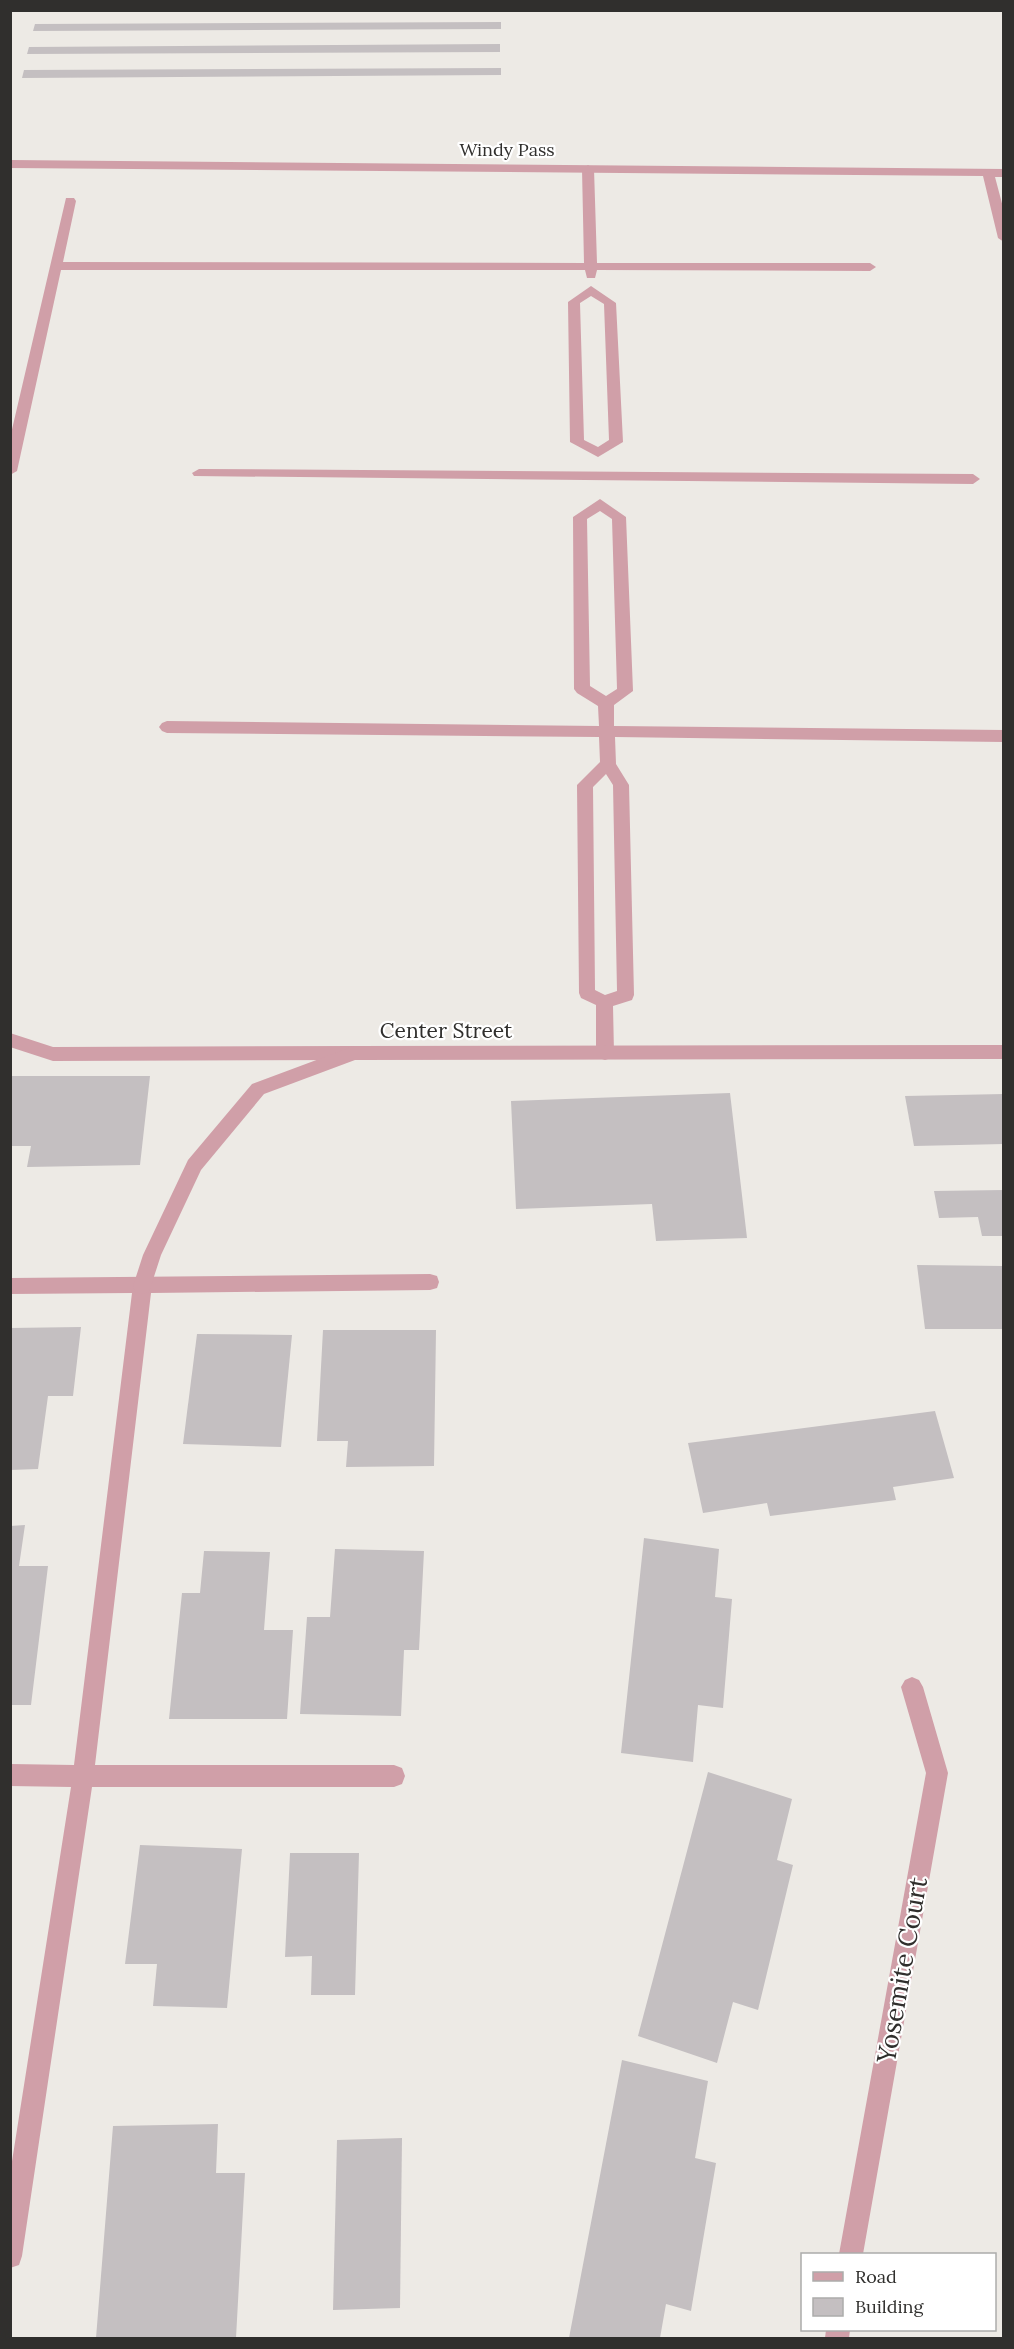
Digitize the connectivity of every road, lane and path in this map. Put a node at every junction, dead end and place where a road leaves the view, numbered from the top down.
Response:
1 (10, 164) edge
2 (588, 169) junction
3 (988, 172) junction
4 (1004, 173) edge
5 (70, 201) dead end
6 (1004, 238) edge
7 (590, 265) junction
8 (57, 266) junction
9 (870, 267) dead end
10 (591, 290) junction
11 (598, 453) junction
12 (10, 471) edge
13 (199, 473) dead end
14 (599, 476) junction
15 (973, 479) dead end
16 (600, 504) junction
17 (606, 703) junction
18 (167, 727) dead end
19 (607, 732) junction
20 (1004, 736) edge
21 (608, 764) junction
22 (604, 1002) junction
23 (10, 1040) edge
24 (1004, 1052) edge
25 (354, 1053) junction
26 (604, 1053) junction
27 (430, 1282) dead end
28 (10, 1286) edge
29 (142, 1286) junction
30 (912, 1687) dead end
31 (10, 1775) edge
32 (83, 1776) junction
33 (394, 1776) dead end
34 (851, 2253) edge
35 (10, 2256) edge

1 - 2 street, Windy Pass
2 - 3 street, Windy Pass
2 - 7 street
3 - 4 street, Windy Pass
3 - 6 street
5 - 8 street
7 - 8 street
7 - 9 street
7 - 10 street
8 - 12 street
10 - 11 street
10 - 11 street
11 - 14 street
13 - 14 street
14 - 15 street
14 - 16 street
16 - 17 street
16 - 17 street
17 - 19 street
18 - 19 street
19 - 20 street
19 - 21 street
21 - 22 street
21 - 22 street
22 - 26 street
23 - 25 street
24 - 26 street, Center Street
25 - 26 street, Center Street
25 - 29 street, Center Street
27 - 29 street
28 - 29 street
29 - 32 street, Center Street
30 - 34 street, Yosemite Court
31 - 32 street
32 - 33 street
32 - 35 street, Center Street

